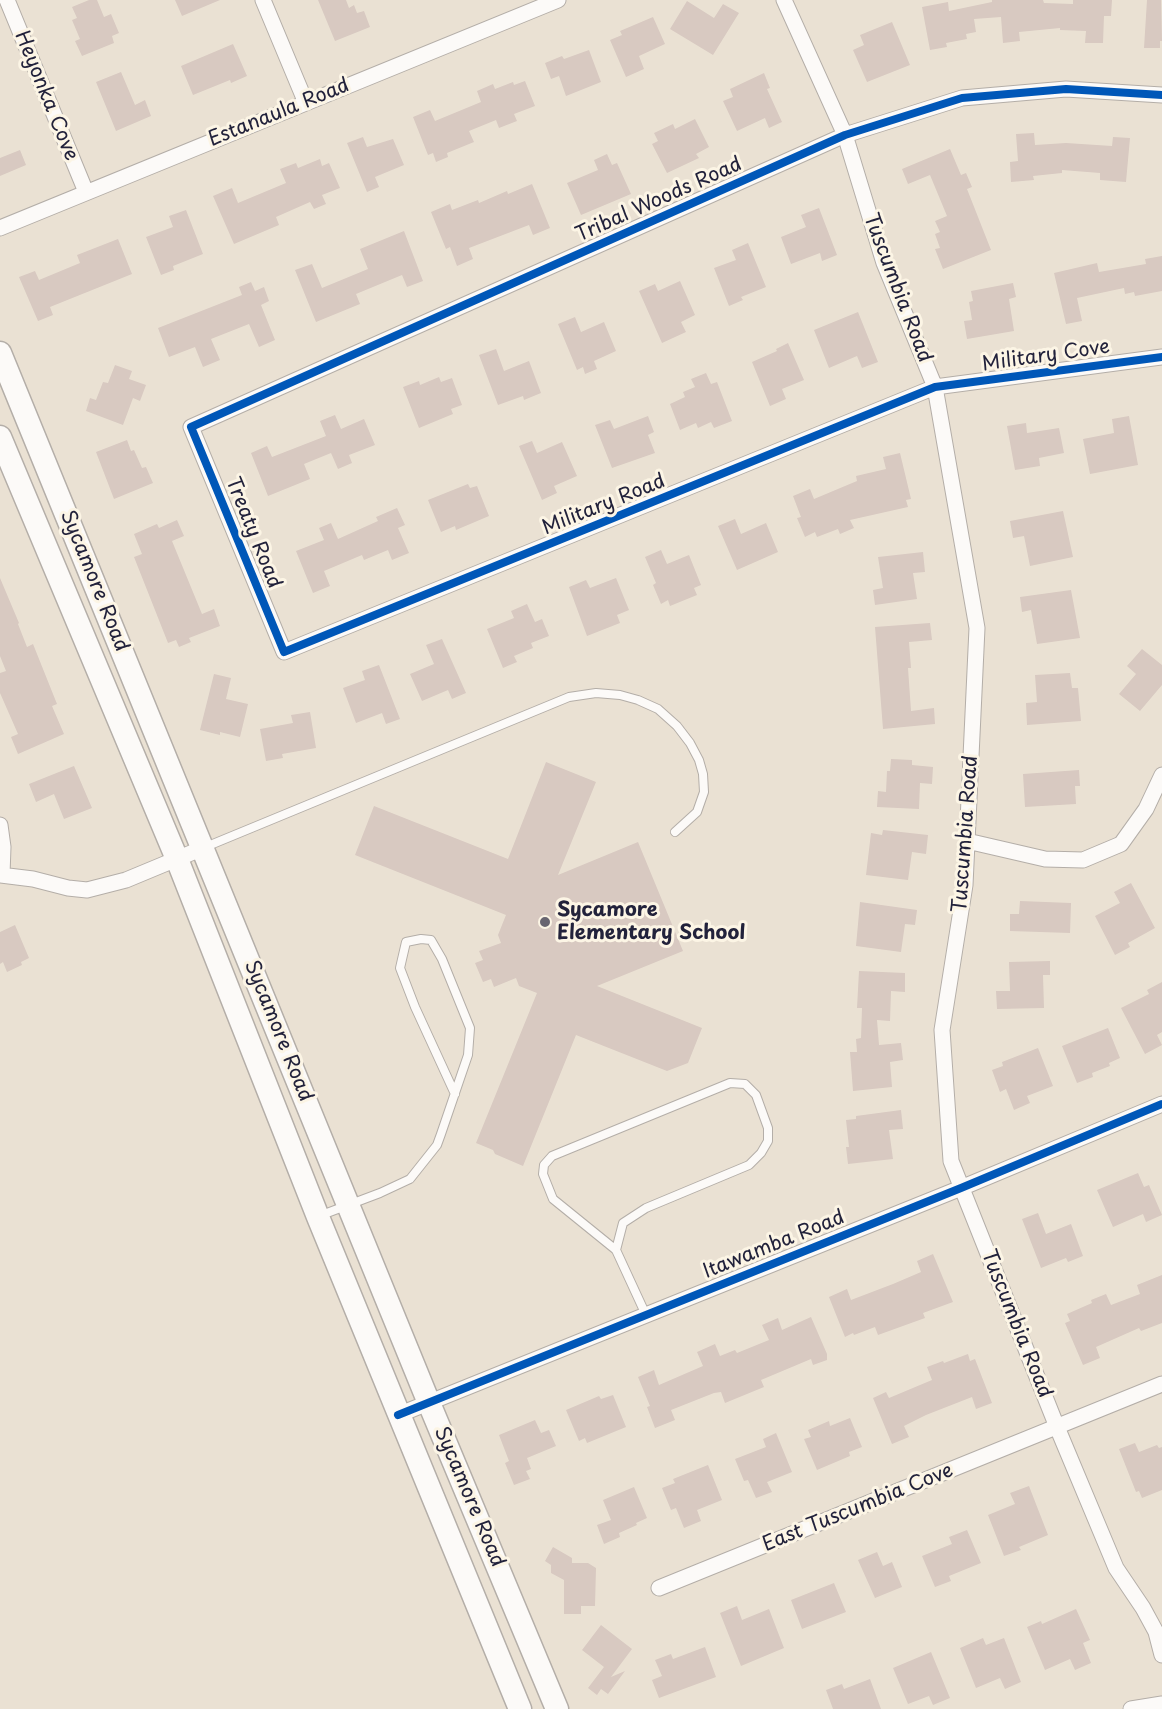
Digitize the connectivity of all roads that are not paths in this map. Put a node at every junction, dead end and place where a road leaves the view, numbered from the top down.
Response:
1 (7, 0) edge
2 (263, 0) edge
3 (558, 0) edge
4 (784, 0) edge
5 (525, 7) edge
6 (1162, 95) edge
7 (306, 103) junction
8 (845, 135) junction
9 (86, 192) junction
10 (0, 228) edge
11 (0, 352) edge
12 (1162, 357) edge
13 (935, 387) junction
14 (191, 427) joint
15 (0, 437) edge
16 (284, 652) joint
17 (1162, 775) edge
18 (0, 825) edge
19 (675, 832) dead end
20 (968, 841) junction
21 (203, 848) junction
22 (177, 859) junction
23 (1, 875) edge
24 (455, 1094) junction
25 (1162, 1104) edge
26 (961, 1188) junction
27 (349, 1204) junction
28 (318, 1217) junction
29 (616, 1250) junction
30 (646, 1315) junction
31 (1162, 1384) edge
32 (429, 1402) junction
33 (398, 1415) junction
34 (1057, 1427) junction
35 (659, 1588) dead end
36 (1162, 1655) edge
37 (1162, 1704) edge
38 (520, 1709) edge
39 (556, 1709) edge
40 (1131, 1709) edge

1 - 9 street, Heyonka Cove
2 - 7 street
3 - 5 street, Estanaula Road
4 - 8 street, Tuscumbia Road
5 - 7 street, Estanaula Road
6 - 8 street, Tribal Woods Road
7 - 9 street, Estanaula Road
8 - 13 street, Tuscumbia Road
8 - 14 street, Tribal Woods Road
9 - 10 street, Estanaula Road
11 - 21 street, Sycamore Road
12 - 13 street, Military Cove
13 - 16 street, Military Road
13 - 20 street, Tuscumbia Road
14 - 16 street, Treaty Road
15 - 22 street, Sycamore Road
17 - 20 street
18 - 23 street
19 - 21 lane
20 - 26 street, Tuscumbia Road
21 - 22 street
21 - 27 street, Sycamore Road
22 - 23 street
22 - 28 street, Sycamore Road
24 - 24 lane
24 - 27 lane
25 - 26 street, Itawamba Road
26 - 30 street, Itawamba Road
26 - 34 street, Tuscumbia Road
27 - 28 lane
27 - 32 street, Sycamore Road
28 - 33 street, Sycamore Road
29 - 29 lane
29 - 30 lane
30 - 32 street, Itawamba Road
31 - 34 street, East Tuscumbia Cove
32 - 33 street, Itawamba Road
32 - 39 street, Sycamore Road
33 - 38 street, Sycamore Road
34 - 35 street, East Tuscumbia Cove
34 - 36 street, Tuscumbia Road
37 - 40 street

